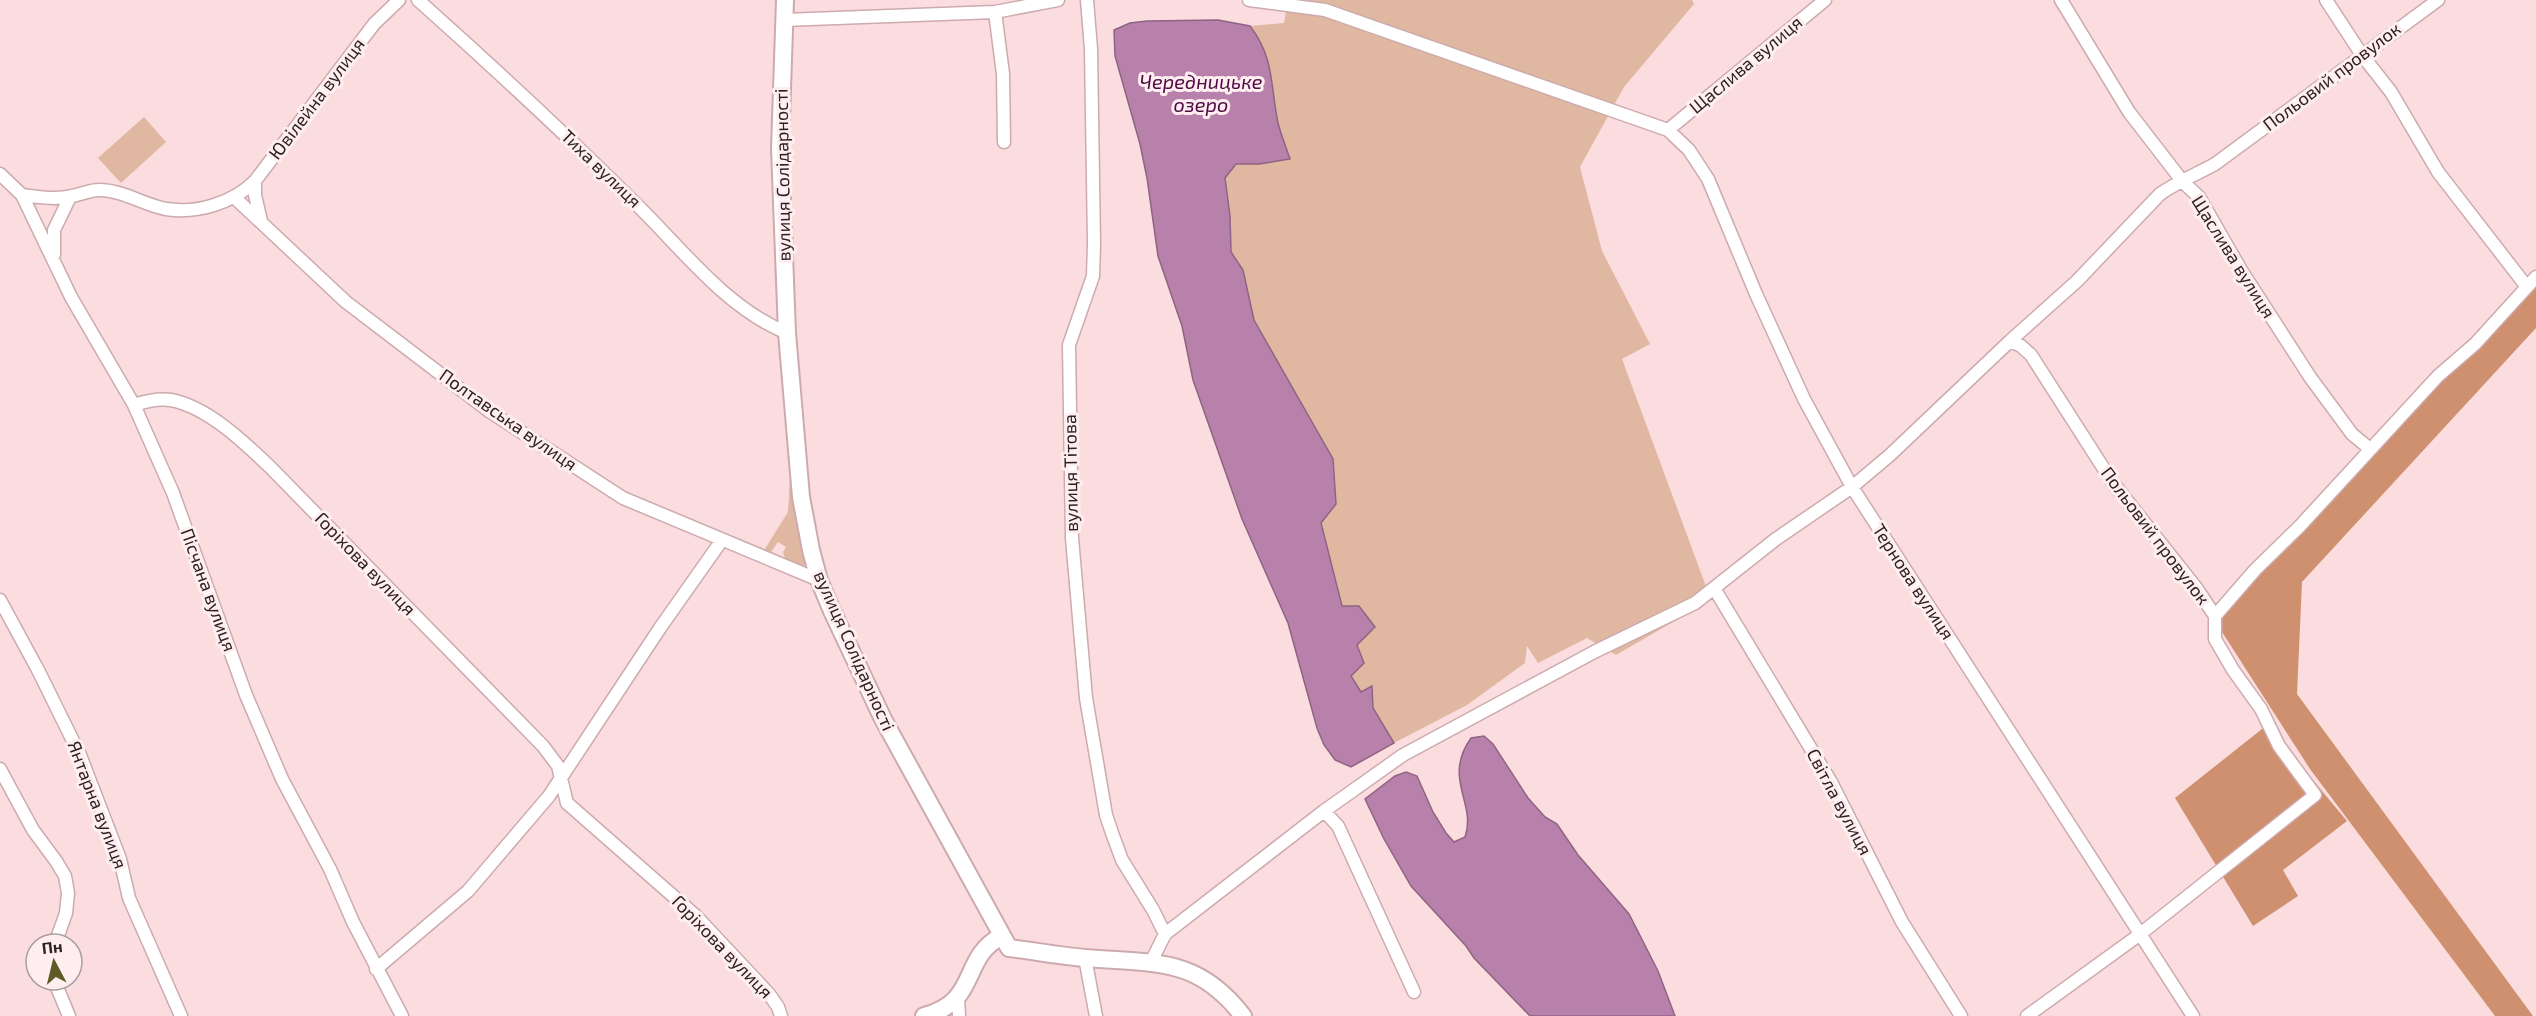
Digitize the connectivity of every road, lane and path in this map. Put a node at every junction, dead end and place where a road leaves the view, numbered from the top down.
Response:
1 (399, 0) edge
2 (418, 0) edge
3 (785, 0) edge
4 (1020, 0) edge
5 (1058, 0) edge
6 (1087, 0) edge
7 (1249, 0) edge
8 (1825, 0) edge
9 (2061, 0) edge
10 (2326, 0) edge
11 (2438, 0) edge
12 (1002, 10) junction
13 (784, 20) junction
14 (2362, 55) junction
15 (1668, 130) junction
16 (1005, 142) dead end
17 (0, 174) edge
18 (255, 181) junction
19 (2182, 182) junction
20 (22, 195) junction
21 (70, 197) junction
22 (235, 198) junction
23 (262, 224) junction
24 (54, 259) junction
25 (2532, 282) edge
26 (787, 333) junction
27 (2010, 341) junction
28 (134, 405) junction
29 (2370, 449) junction
30 (1852, 487) junction
31 (722, 540) junction
32 (819, 580) junction
33 (1714, 588) junction
34 (0, 600) edge
35 (2215, 616) junction
36 (0, 768) edge
37 (560, 780) junction
38 (1324, 811) junction
39 (59, 932) edge
40 (1165, 934) junction
41 (2139, 934) junction
42 (1002, 936) junction
43 (1085, 958) junction
44 (1151, 962) junction
45 (376, 969) junction
46 (59, 992) edge
47 (1414, 992) dead end
48 (958, 998) junction
49 (69, 1016) edge
50 (181, 1016) edge
51 (402, 1016) edge
52 (781, 1016) edge
53 (924, 1016) edge
54 (959, 1016) edge
55 (1096, 1016) edge
56 (1243, 1016) edge
57 (1961, 1016) edge
58 (2027, 1016) edge
59 (2193, 1016) edge

1 - 18 street, Ювілейна вулиця
2 - 26 street, Тиха вулиця
3 - 13 main road, вулиця Солідарності
4 - 12 street
5 - 12 street
6 - 40 street, вулиця Тітова
7 - 15 street
8 - 15 street, Щаслива вулиця
9 - 19 street, Щаслива вулиця
10 - 14 street
11 - 14 street, Польовий провулок
12 - 13 street
12 - 16 street
13 - 26 main road, вулиця Солідарності
14 - 19 street, Польовий провулок
14 - 25 street
15 - 30 street, Тернова вулиця
17 - 20 street, Пісчана вулиця
18 - 22 street, Ювілейна вулиця
18 - 23 street
19 - 27 street, Польовий провулок
19 - 29 street, Щаслива вулиця
20 - 21 street
20 - 24 street, Пісчана вулиця
21 - 22 street
21 - 24 street
22 - 23 street, Полтавська вулиця
23 - 31 street, Полтавська вулиця
24 - 28 street, Пісчана вулиця
25 - 29 street
26 - 32 main road, вулиця Солідарності
27 - 30 street, Польовий провулок
27 - 35 street, Польовий провулок
28 - 37 street, Горіхова вулиця
28 - 45 street, Пісчана вулиця
29 - 35 street
30 - 33 street, Польовий провулок
30 - 41 street, Тернова вулиця
31 - 32 street, Полтавська вулиця
31 - 37 street
32 - 42 main road, вулиця Солідарності
33 - 38 street, Польовий провулок
33 - 57 street, Світла вулиця
34 - 50 street, Янтарна вулиця
35 - 41 street, Польовий провулок
36 - 39 street
37 - 45 street
37 - 52 street, Горіхова вулиця
38 - 40 street, Польовий провулок
38 - 47 street
40 - 44 street
41 - 58 street
41 - 59 street, Тернова вулиця
42 - 43 main road, вулиця Солідарності
42 - 48 main road
43 - 44 main road, вулиця Солідарності
43 - 55 street
44 - 56 main road, вулиця Солідарності
45 - 51 street, Пісчана вулиця
46 - 49 street
48 - 53 main road
48 - 54 street

